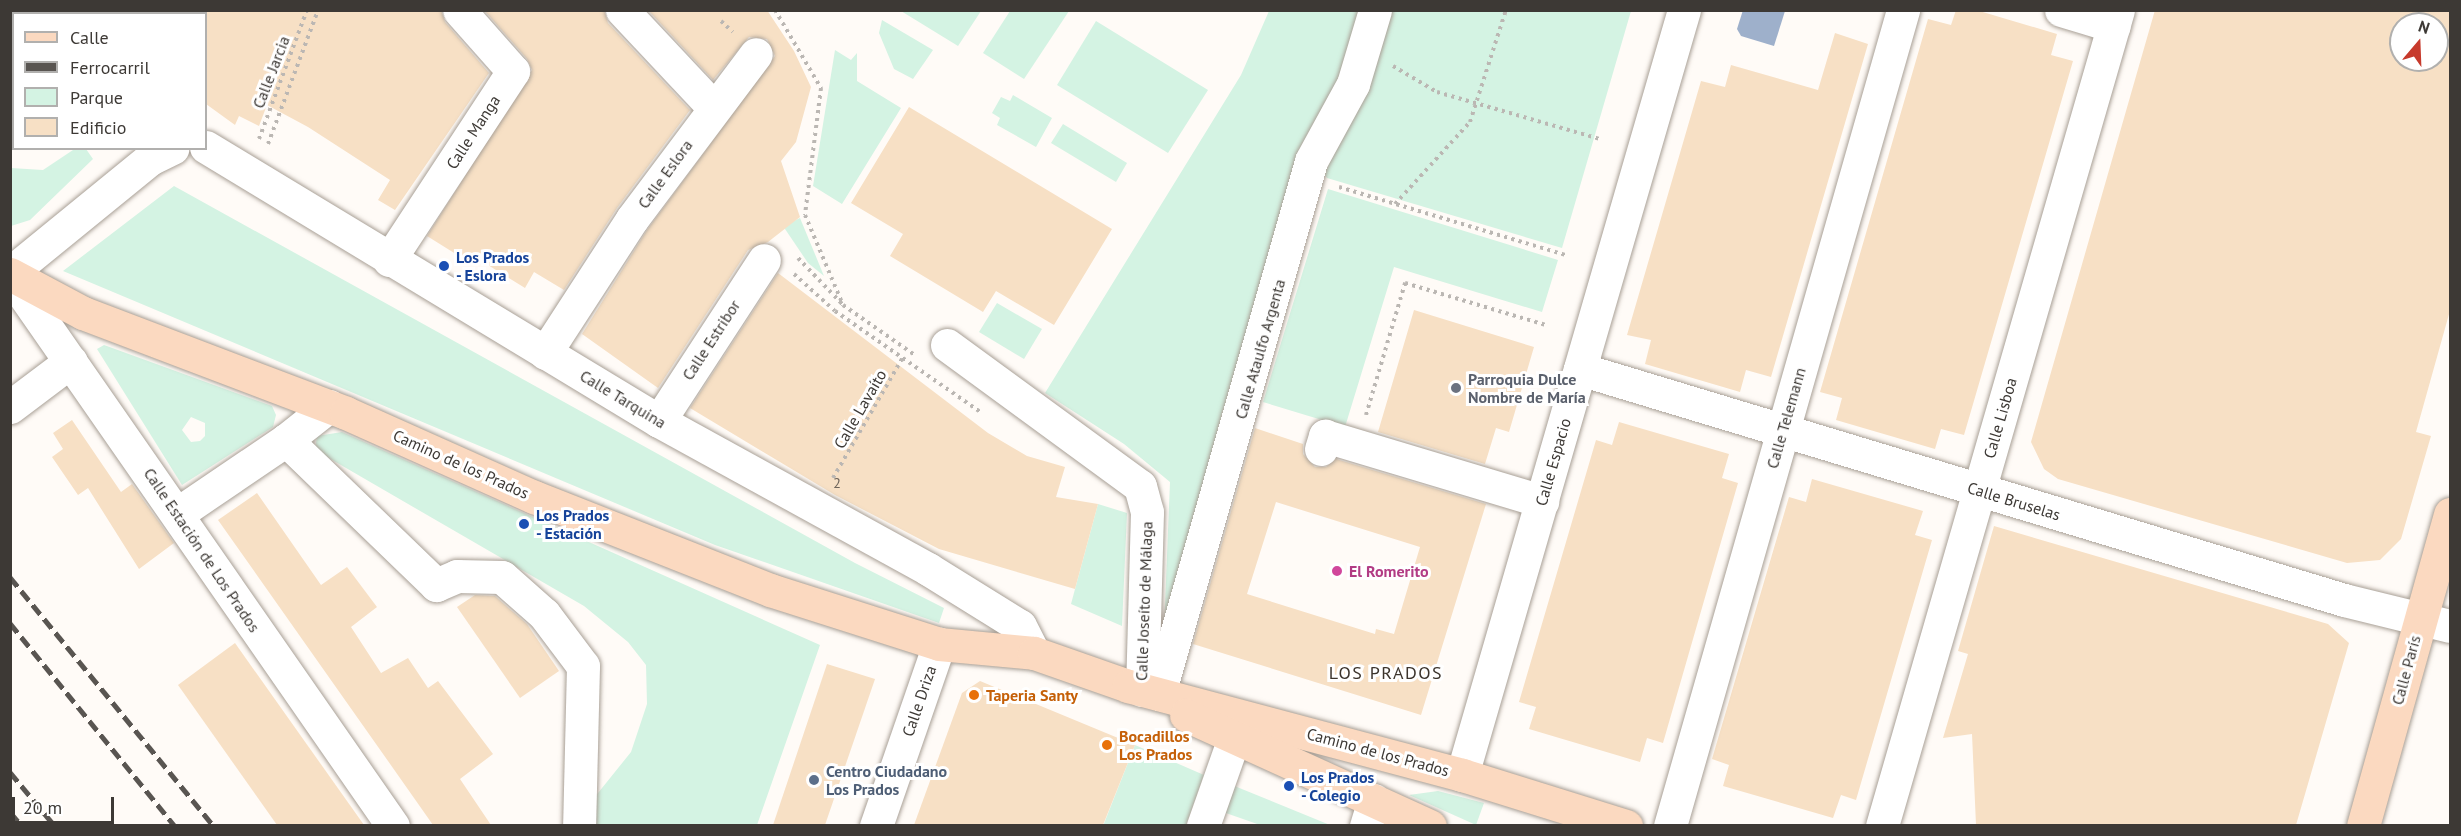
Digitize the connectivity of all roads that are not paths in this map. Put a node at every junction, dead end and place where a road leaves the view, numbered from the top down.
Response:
1 (459, 10) edge
2 (1375, 10) edge
3 (1684, 10) edge
4 (1903, 10) edge
5 (2061, 10) edge
6 (623, 11) edge
7 (2116, 18) edge
8 (756, 54) dead end
9 (713, 107) junction
10 (207, 148) edge
11 (169, 150) edge
12 (389, 260) junction
13 (778, 266) road end
14 (10, 274) edge
15 (947, 345) dead end
16 (545, 353) junction
17 (71, 361) junction
18 (1580, 369) junction
19 (10, 406) edge
20 (329, 406) junction
21 (659, 421) junction
22 (1783, 430) junction
23 (286, 440) junction
24 (1321, 449) dead end
25 (1979, 490) junction
26 (1542, 501) junction
27 (177, 514) junction
28 (2451, 514) edge
29 (2435, 622) edge
30 (939, 644) junction
31 (1034, 653) junction
32 (1143, 690) junction
33 (1234, 738) junction
34 (1462, 775) junction
35 (1572, 809) junction
36 (1370, 813) edge
37 (393, 825) edge
38 (579, 825) edge
39 (876, 825) edge
40 (1203, 825) edge
41 (1430, 825) edge
42 (1542, 825) edge
43 (1626, 825) edge
44 (1670, 825) edge
45 (1882, 825) edge
46 (2363, 825) edge

1 - 12 street, Calle Manga
2 - 32 street, Calle Ataulfo Argenta
3 - 18 street, Calle Espacio
4 - 22 street, Calle Telemann
5 - 7 street
6 - 9 street
7 - 25 street, Calle Lisboa
8 - 9 street, Calle Eslora
9 - 16 street, Calle Eslora
10 - 12 street, Calle Tarquina
11 - 14 street
12 - 16 street, Calle Tarquina
13 - 21 street, Calle Estribor
14 - 17 street, Calle Estación de Los Prados
14 - 20 main road, Camino de los Prados
15 - 32 street, Calle Joseíto de Málaga
16 - 21 street, Calle Tarquina
17 - 19 street
17 - 27 street, Calle Estación de Los Prados
18 - 22 street, Calle Bruselas
18 - 26 street, Calle Espacio
20 - 23 street
20 - 30 main road, Camino de los Prados
21 - 31 street, Calle Tarquina
22 - 25 street, Calle Bruselas
22 - 44 street, Calle Telemann
23 - 27 street
23 - 38 street
24 - 26 street
25 - 29 street, Calle Bruselas
25 - 45 street, Calle Lisboa
26 - 34 street, Calle Espacio
27 - 37 street, Calle Estación de Los Prados
28 - 29 main road, Calle París
29 - 46 main road, Calle París
30 - 31 main road, Camino de los Prados
30 - 39 street, Calle Driza
31 - 32 main road, Camino de los Prados
32 - 33 main road, Camino de los Prados
32 - 34 main road, Camino de los Prados
33 - 36 main road, Camino de los Prados
33 - 40 street
34 - 35 main road, Camino de los Prados
35 - 42 main road
35 - 43 main road, Camino de los Prados
36 - 41 main road, Camino de los Prados

